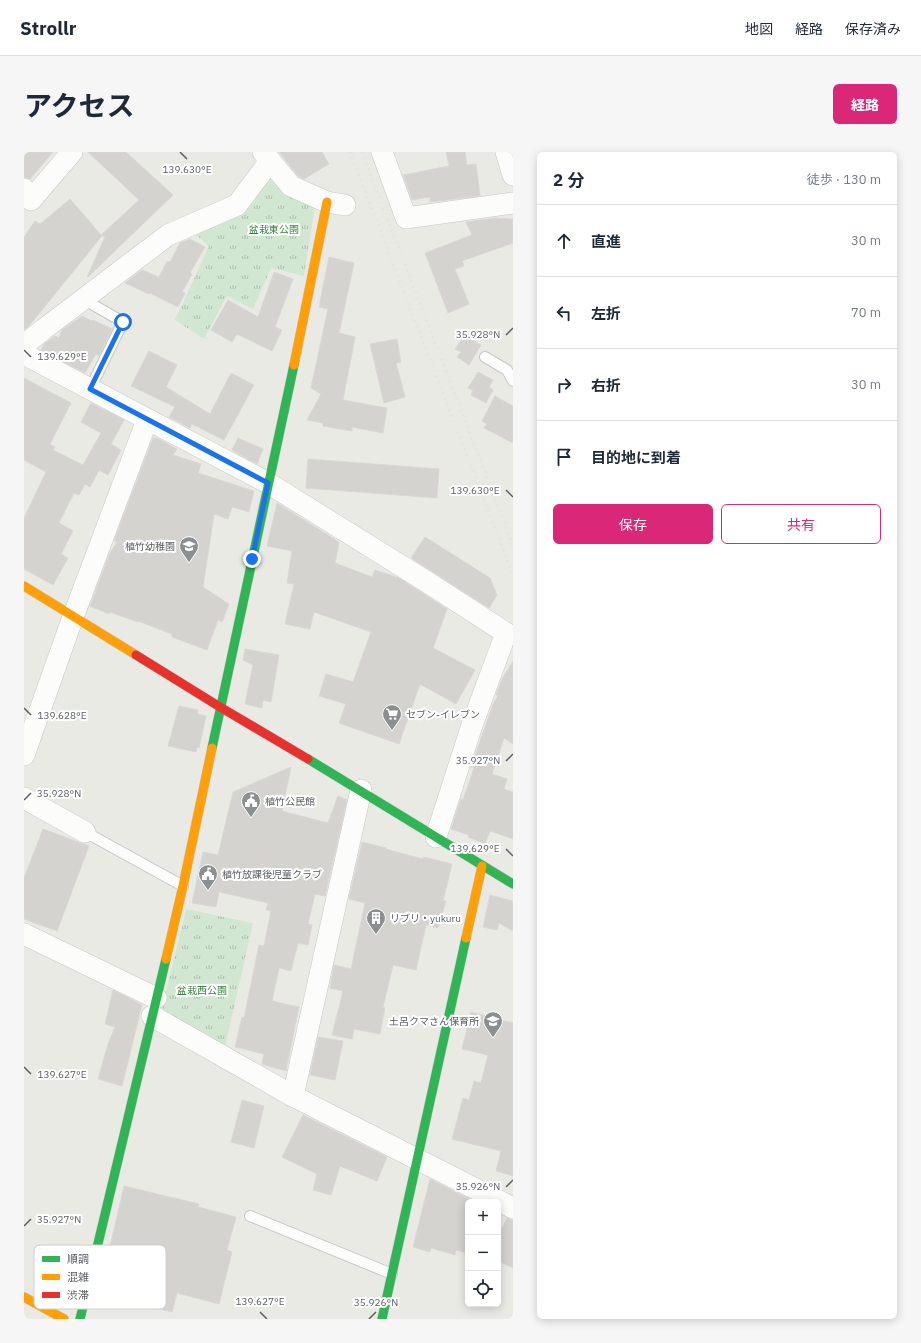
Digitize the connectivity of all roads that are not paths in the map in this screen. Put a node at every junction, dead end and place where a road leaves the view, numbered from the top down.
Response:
1 (72, 152) edge
2 (382, 152) edge
3 (506, 152) edge
4 (267, 157) edge
5 (513, 175) edge
6 (28, 198) edge
7 (336, 203) joint
8 (513, 203) edge
9 (83, 299) junction
10 (24, 345) edge
11 (24, 354) edge
12 (485, 357) dead end
13 (513, 381) edge
14 (90, 389) junction
15 (147, 420) junction
16 (268, 483) junction
17 (24, 586) edge
18 (73, 617) junction
19 (220, 707) junction
20 (24, 755) edge
21 (361, 790) junction
22 (24, 798) edge
23 (85, 832) joint
24 (436, 837) junction
25 (482, 866) junction
26 (513, 884) edge
27 (183, 886) junction
28 (24, 934) edge
29 (154, 1007) junction
30 (293, 1096) junction
31 (418, 1160) junction
32 (513, 1208) edge
33 (250, 1216) dead end
34 (98, 1245) edge
35 (392, 1274) junction
36 (24, 1297) edge
37 (34, 1302) edge
38 (46, 1309) edge
39 (82, 1309) edge
40 (64, 1319) edge
41 (80, 1319) edge
42 (382, 1319) edge

1 - 6 street
2 - 8 street
3 - 5 street
4 - 7 street
4 - 9 street
7 - 16 street
9 - 10 street
9 - 14 lane
11 - 14 street
12 - 13 lane
14 - 15 street
15 - 16 street
15 - 18 street
16 - 19 street
16 - 24 street
17 - 18 street
18 - 19 street
18 - 20 street
19 - 21 street
19 - 27 street
21 - 24 street
21 - 30 street
22 - 23 street
23 - 27 lane
24 - 25 street
25 - 26 street
25 - 31 street
27 - 29 street
28 - 29 street
29 - 30 street
29 - 34 street
30 - 31 street
31 - 32 street
31 - 35 street
33 - 35 lane
35 - 42 street
36 - 37 street
38 - 40 street
39 - 41 street

